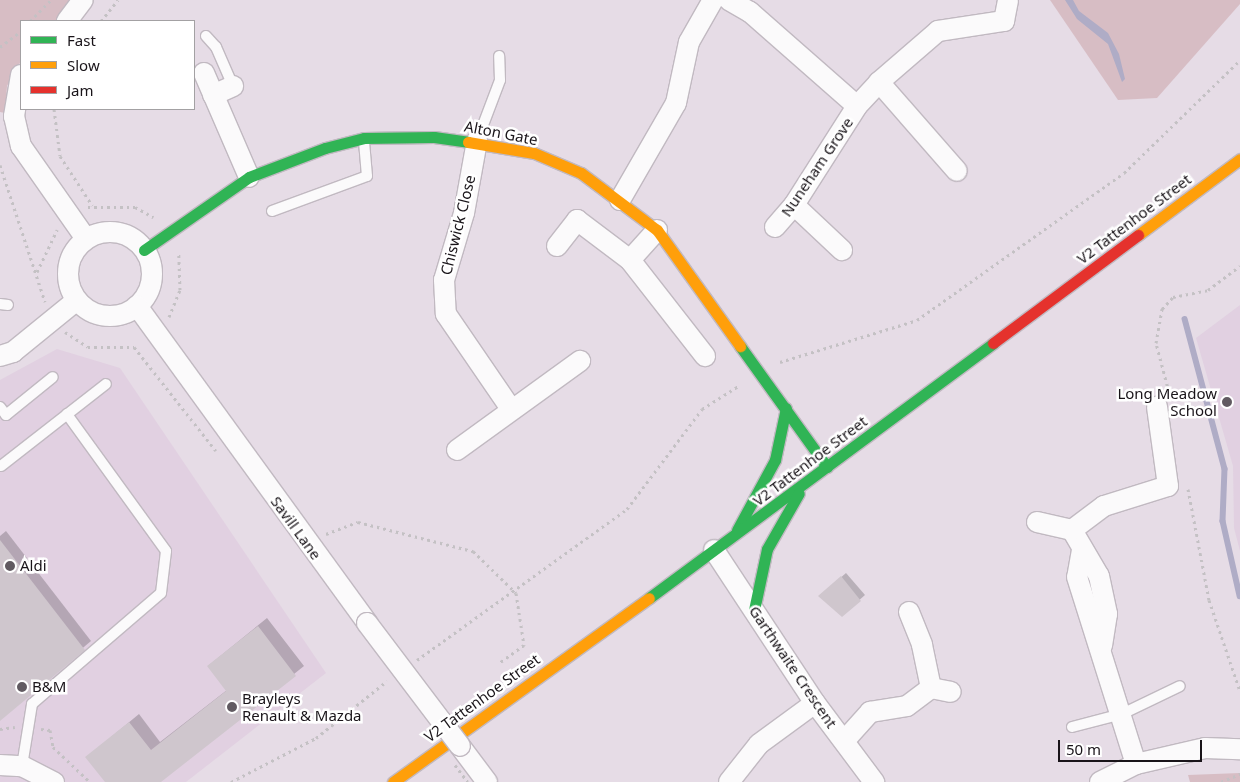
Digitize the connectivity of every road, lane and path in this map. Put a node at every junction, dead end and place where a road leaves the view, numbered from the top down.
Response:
1 (50, 0) edge
2 (83, 0) edge
3 (118, 0) edge
4 (713, 0) edge
5 (728, 0) edge
6 (1008, 0) edge
7 (754, 6) edge
8 (31, 20) edge
9 (68, 20) edge
10 (102, 20) edge
11 (20, 32) edge
12 (206, 36) dead end
13 (0, 47) edge
14 (500, 56) dead end
15 (1240, 60) edge
16 (204, 74) dead end
17 (20, 81) edge
18 (879, 82) junction
19 (232, 86) joint
20 (213, 95) junction
21 (857, 106) junction
22 (54, 110) edge
23 (364, 138) junction
24 (477, 141) junction
25 (1240, 159) edge
26 (0, 165) edge
27 (957, 171) dead end
28 (249, 178) junction
29 (620, 200) junction
30 (92, 205) dead end
31 (794, 205) junction
32 (272, 210) dead end
33 (776, 227) dead end
34 (657, 230) junction
35 (86, 239) junction
36 (558, 246) dead end
37 (144, 250) junction
38 (842, 250) dead end
39 (630, 260) junction
40 (1240, 266) edge
41 (76, 300) junction
42 (137, 306) junction
43 (52, 317) junction
44 (0, 356) edge
45 (706, 356) dead end
46 (580, 361) dead end
47 (761, 371) junction
48 (53, 377) dead end
49 (106, 384) dead end
50 (1164, 403) joint
51 (786, 408) junction
52 (510, 409) junction
53 (2, 414) edge
54 (67, 414) junction
55 (457, 450) dead end
56 (221, 458) dead end
57 (1, 466) edge
58 (827, 467) junction
59 (804, 485) junction
60 (1187, 485) dead end
61 (1037, 522) dead end
62 (1072, 530) junction
63 (733, 537) junction
64 (310, 546) junction
65 (714, 550) junction
66 (516, 593) junction
67 (754, 610) junction
68 (908, 612) dead end
69 (411, 664) dead end
70 (498, 664) dead end
71 (395, 675) dead end
72 (1180, 686) dead end
73 (931, 688) junction
74 (1240, 691) edge
75 (951, 692) dead end
76 (815, 703) junction
77 (1122, 714) junction
78 (1072, 727) dead end
79 (28, 728) junction
80 (0, 729) edge
81 (845, 740) junction
82 (1240, 749) edge
83 (1136, 764) junction
84 (0, 765) edge
85 (22, 766) junction
86 (1240, 774) edge
87 (54, 782) edge
88 (90, 782) edge
89 (231, 782) edge
90 (393, 782) edge
91 (487, 782) edge
92 (729, 782) edge
93 (874, 782) edge
94 (1100, 782) edge
95 (1222, 782) edge

1 - 8 path
2 - 9 street
3 - 10 path
4 - 29 street
5 - 7 street, Nuneham Grove
6 - 18 street, Nuneham Grove
7 - 21 street, Nuneham Grove
11 - 13 path
12 - 19 lane
14 - 24 lane
15 - 47 path
16 - 20 street
17 - 35 street
18 - 21 street, Nuneham Grove
18 - 27 street
19 - 20 street
20 - 28 street
21 - 31 street, Nuneham Grove
22 - 30 path
23 - 24 street, Alton Gate
23 - 28 street, Alton Gate
23 - 32 lane
24 - 29 street, Alton Gate
24 - 52 street, Chiswick Close
25 - 58 street, V2 Tattenhoe Street
26 - 43 path
28 - 37 street, Alton Gate
29 - 34 street, Alton Gate
31 - 33 street, Nuneham Grove
31 - 38 street
34 - 39 street
34 - 47 street, Alton Gate
35 - 37 street
35 - 41 street
36 - 39 street
37 - 42 street
39 - 45 street
40 - 50 path
41 - 42 street
41 - 43 street
42 - 64 street, Savill Lane
43 - 44 street
43 - 56 path
46 - 52 street
47 - 51 street, Alton Gate
47 - 66 path
48 - 53 lane
49 - 54 lane
50 - 62 street
51 - 58 street, Alton Gate
51 - 63 street
52 - 55 street
54 - 57 lane
54 - 79 lane
58 - 59 street, V2 Tattenhoe Street
59 - 63 street, V2 Tattenhoe Street
59 - 67 street
60 - 74 path
61 - 62 street
62 - 77 street
63 - 65 street, V2 Tattenhoe Street
64 - 66 path
64 - 91 street, Savill Lane, bridge
65 - 67 street, Garthwaite Crescent
65 - 90 street, V2 Tattenhoe Street
66 - 69 path
66 - 70 path
67 - 76 street, Garthwaite Crescent
68 - 73 street
71 - 89 path
72 - 77 lane
73 - 75 street
73 - 81 street
76 - 81 street, Garthwaite Crescent
76 - 92 street
77 - 78 lane
77 - 83 street
79 - 80 path
79 - 85 lane
79 - 88 path
81 - 93 street, Garthwaite Crescent
82 - 83 street
83 - 94 street
84 - 85 street
85 - 87 street
86 - 95 path

